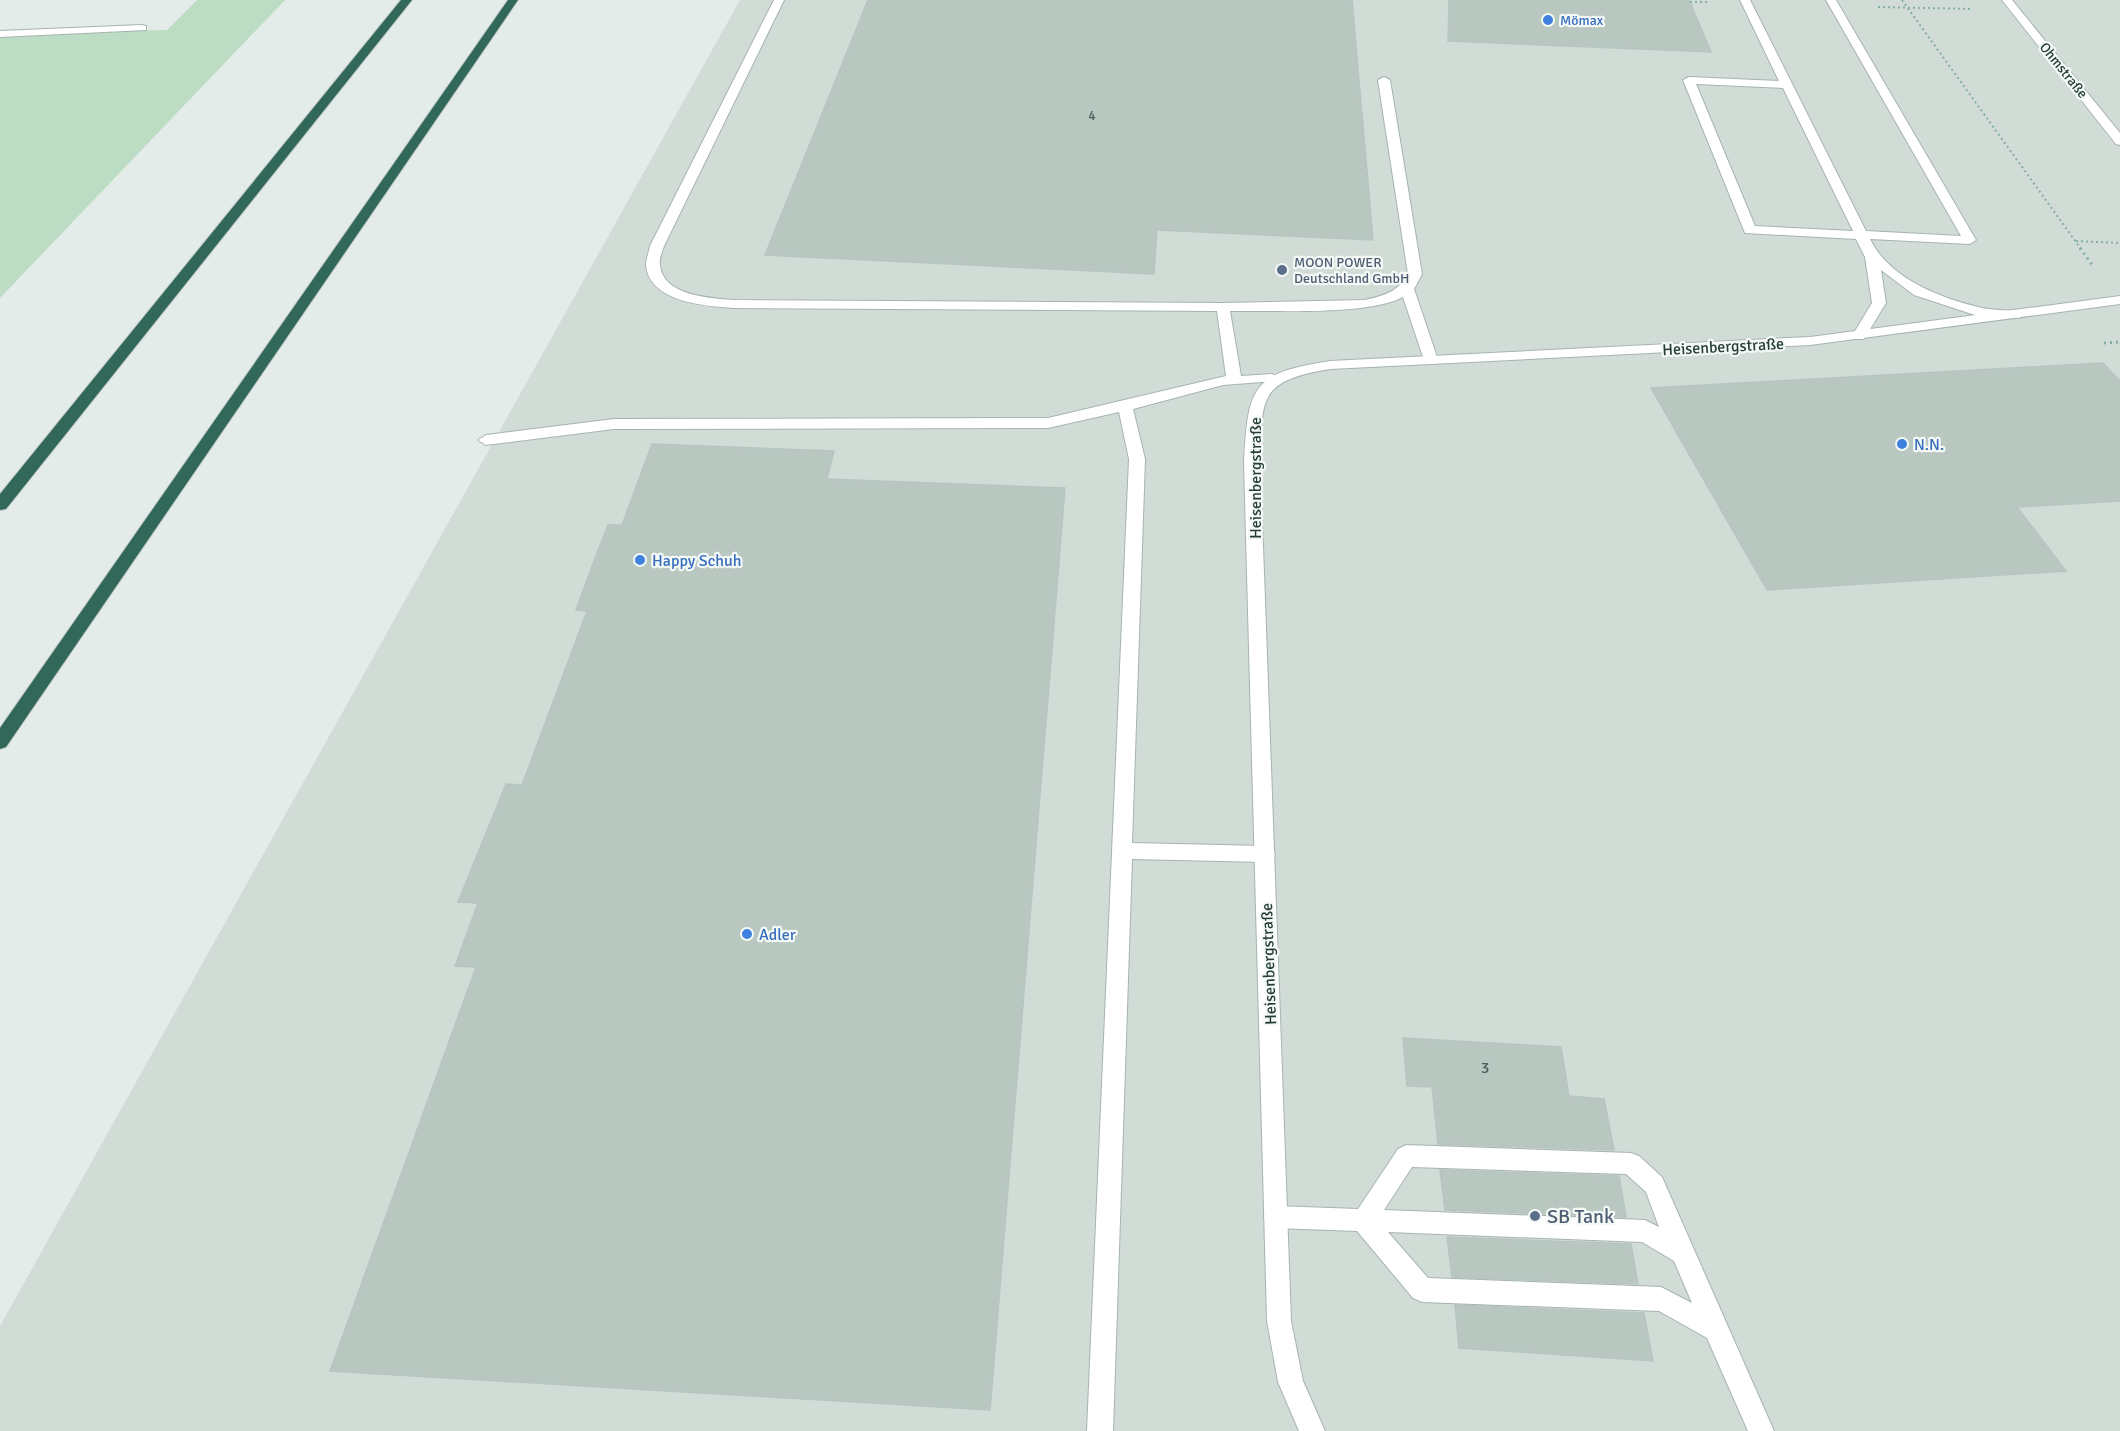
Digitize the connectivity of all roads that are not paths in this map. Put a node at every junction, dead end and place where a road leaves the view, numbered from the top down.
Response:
1 (407, 0) edge
2 (513, 0) edge
3 (779, 0) edge
4 (1745, 0) edge
5 (1831, 0) edge
6 (2007, 0) edge
7 (142, 28) dead end
8 (0, 34) edge
9 (1384, 80) dead end
10 (1787, 85) junction
11 (2120, 141) edge
12 (1861, 236) junction
13 (1872, 257) junction
14 (1407, 289) junction
15 (2120, 300) edge
16 (1223, 307) junction
17 (2016, 315) junction
18 (1859, 336) junction
19 (1431, 360) junction
20 (1272, 378) junction
21 (1234, 380) junction
22 (1125, 406) junction
23 (486, 440) dead end
24 (0, 506) edge
25 (0, 742) edge
26 (1122, 851) junction
27 (1264, 854) junction
28 (1276, 1218) junction
29 (1363, 1221) junction
30 (1682, 1253) junction
31 (1716, 1329) junction
32 (1100, 1431) edge
33 (1312, 1431) edge
34 (1761, 1431) edge

1 - 24 highway
2 - 25 highway
3 - 16 street
4 - 10 street
5 - 12 street
6 - 11 street, Ohmstraße
7 - 8 street
9 - 14 street
10 - 12 street
10 - 12 street
12 - 13 street
13 - 17 street
13 - 18 street
14 - 16 street
14 - 19 street
15 - 17 street, Heisenbergstraße
16 - 21 street
17 - 18 street, Heisenbergstraße
18 - 19 street, Heisenbergstraße
19 - 20 street, Heisenbergstraße
20 - 21 street
20 - 27 street, Heisenbergstraße
21 - 22 street
22 - 23 street
22 - 26 street
26 - 27 street
26 - 32 street
27 - 28 street, Heisenbergstraße
28 - 29 street
28 - 33 street, Heisenbergstraße
29 - 30 street
29 - 30 street
29 - 31 street
30 - 31 street
31 - 34 street

